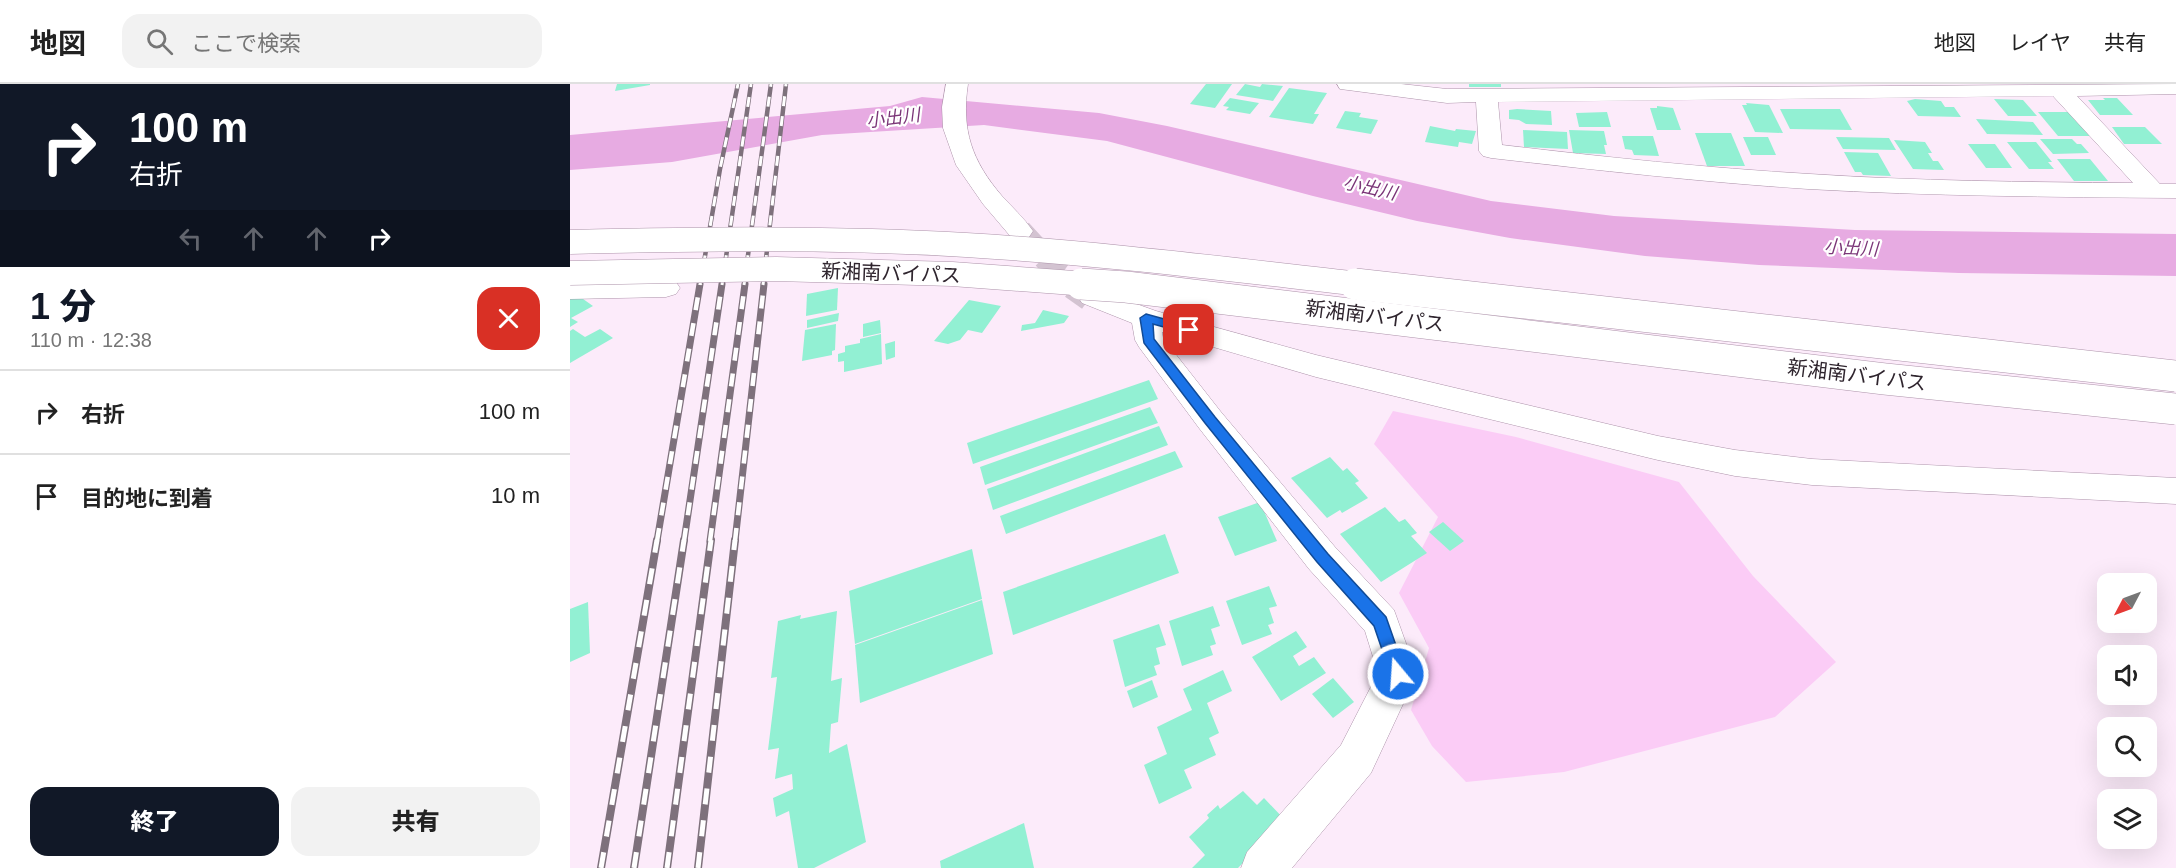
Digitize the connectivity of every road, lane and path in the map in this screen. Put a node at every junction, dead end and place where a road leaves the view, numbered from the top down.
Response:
1 (957, 84) edge
2 (1348, 84) edge
3 (1875, 88) edge
4 (2176, 88) edge
5 (1426, 89) edge
6 (2059, 89) junction
7 (1486, 95) junction
8 (2165, 191) edge
9 (1020, 231) tunnel mouth
10 (570, 242) edge
11 (570, 273) edge
12 (666, 288) dead end
13 (570, 290) edge
14 (1092, 297) tunnel mouth
15 (1146, 318) junction
16 (2176, 376) edge
17 (2176, 409) edge
18 (2176, 490) edge
19 (1263, 868) edge

1 - 9 main road
2 - 5 main road
3 - 6 main road
3 - 7 main road
4 - 6 main road
5 - 7 main road
6 - 8 main road
7 - 8 main road
10 - 16 main road, 新湘南バイパス, bridge
11 - 17 main road, 新湘南バイパス, bridge
12 - 13 main road
14 - 15 main road
15 - 18 main road
15 - 19 main road

